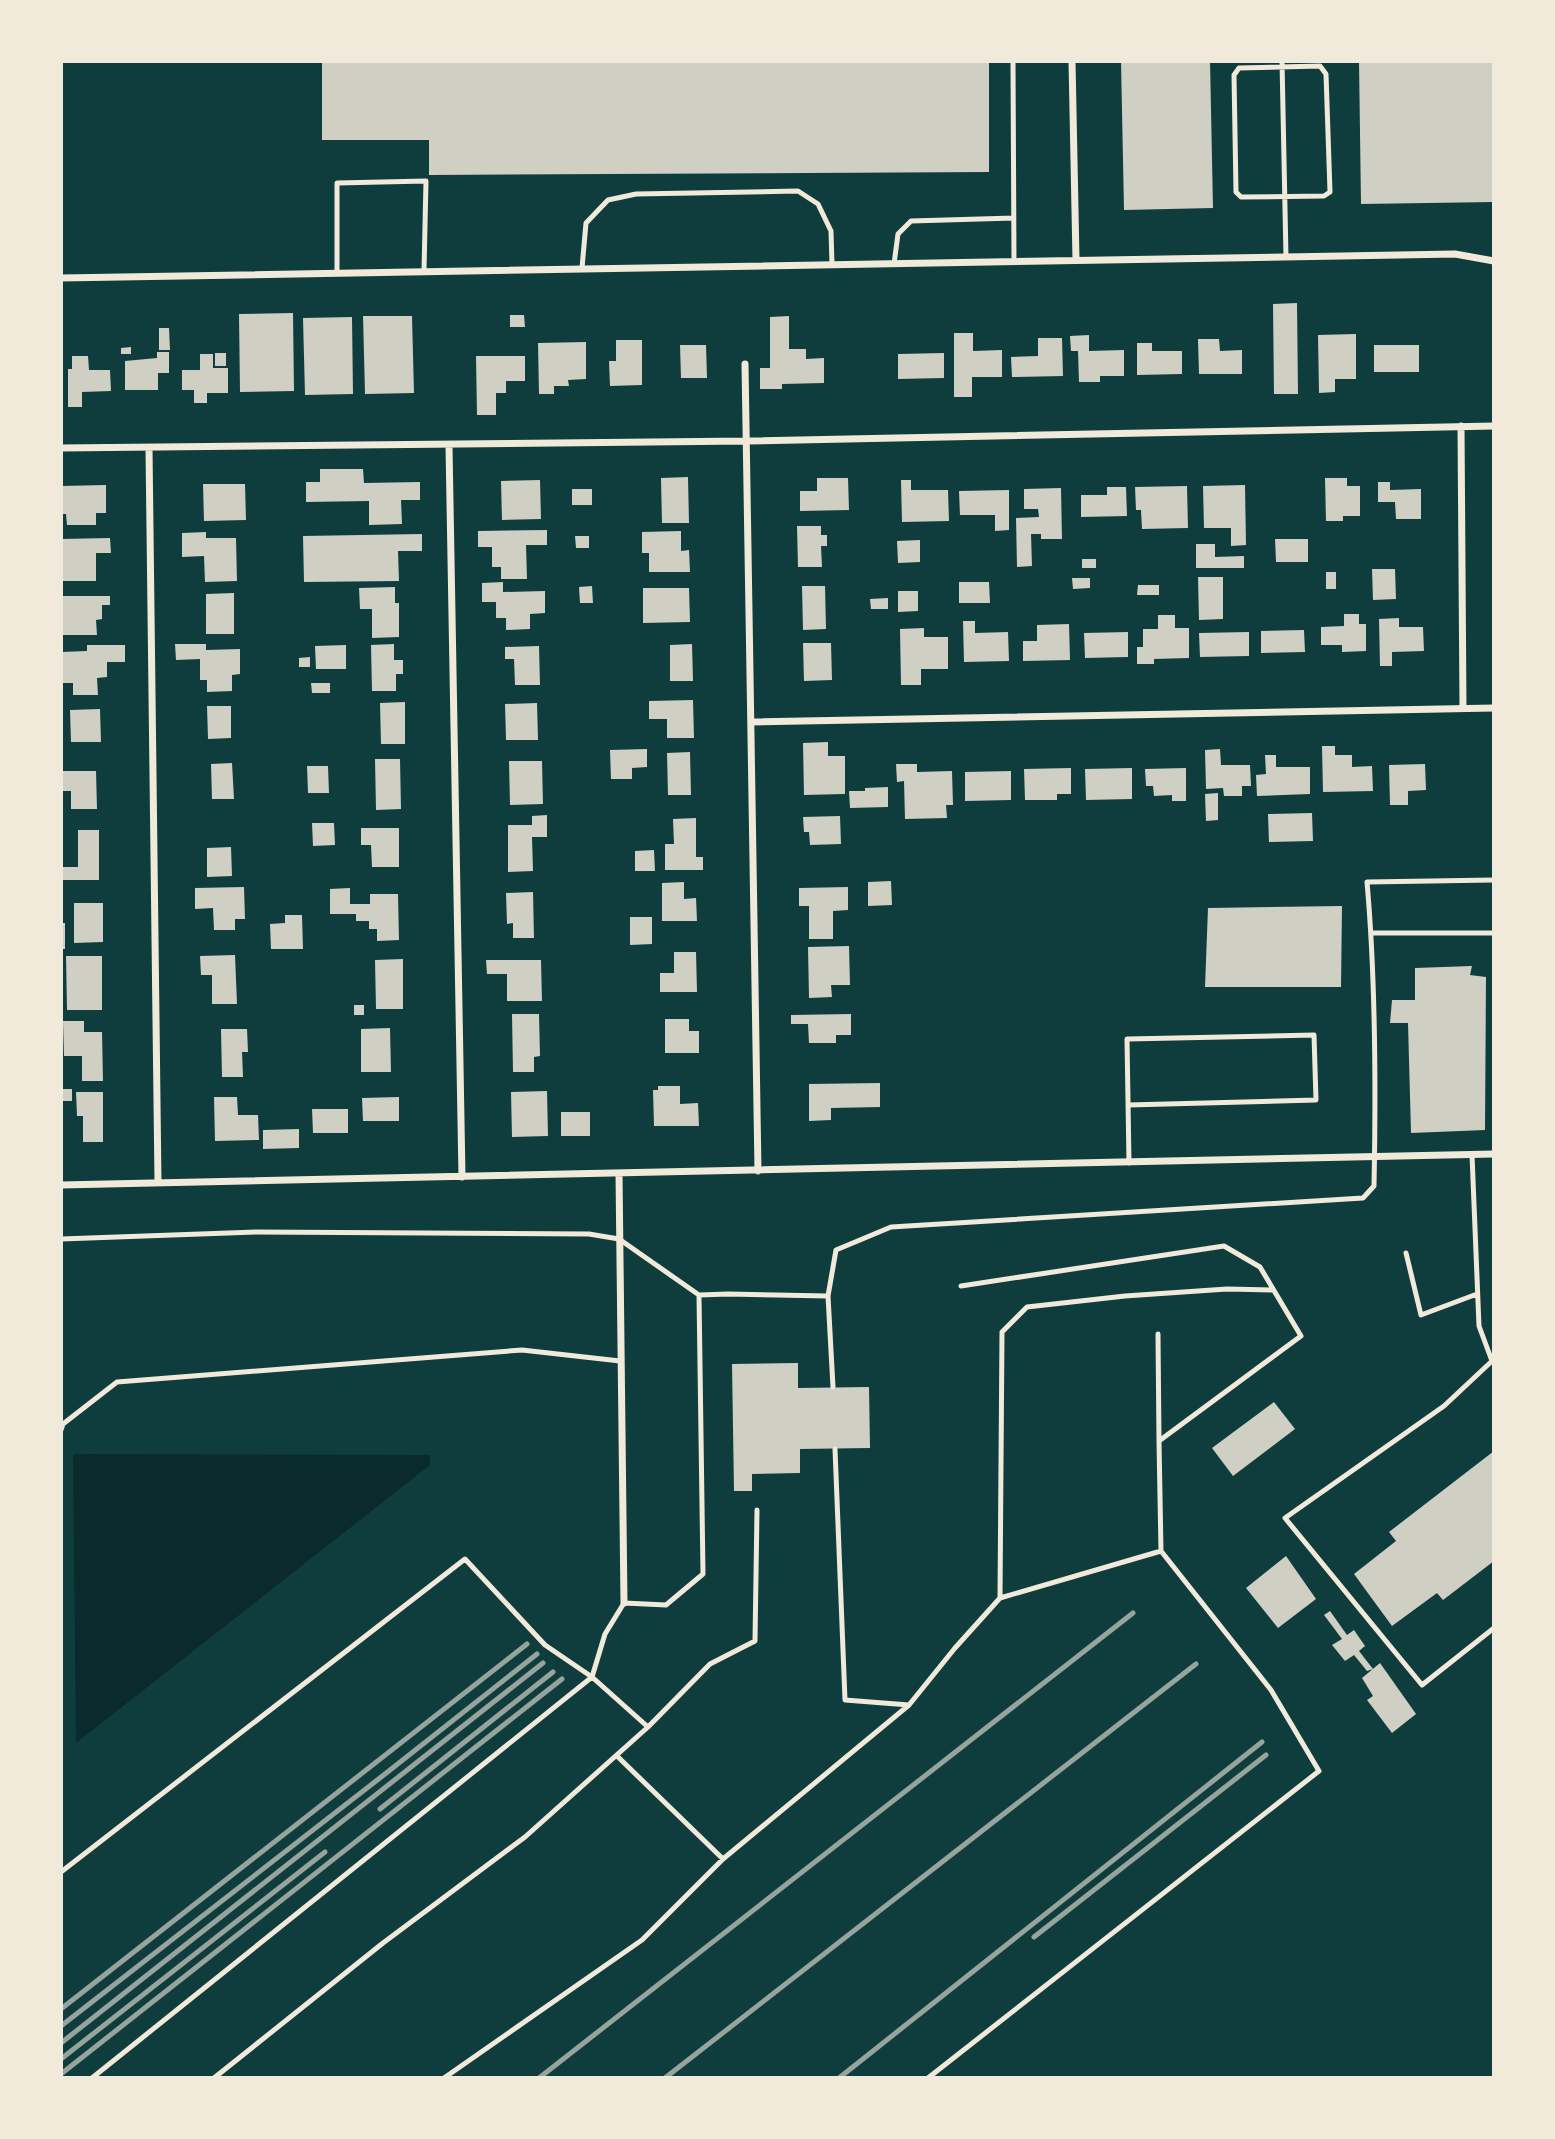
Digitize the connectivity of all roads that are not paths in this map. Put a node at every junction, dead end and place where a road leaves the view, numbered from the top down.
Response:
1 (1013, 61) edge
2 (1072, 61) edge
3 (1282, 64) edge
4 (1285, 197) junction
5 (1014, 218) junction
6 (1286, 257) junction
7 (1076, 260) junction
8 (1494, 261) edge
9 (1014, 262) junction
10 (832, 264) junction
11 (894, 264) junction
12 (582, 268) junction
13 (424, 271) junction
14 (337, 272) junction
15 (61, 278) edge
16 (745, 364) dead end
17 (1461, 426) junction
18 (1494, 426) edge
19 (746, 441) junction
20 (449, 446) junction
21 (61, 448) edge
22 (149, 448) junction
23 (1463, 708) junction
24 (1494, 708) edge
25 (751, 722) junction
26 (1494, 880) edge
27 (1372, 933) junction
28 (1494, 933) edge
29 (1128, 1105) junction
30 (1494, 1154) edge
31 (1472, 1155) junction
32 (1374, 1157) junction
33 (1129, 1163) junction
34 (758, 1171) junction
35 (619, 1174) junction
36 (462, 1177) junction
37 (158, 1182) junction
38 (61, 1185) edge
39 (619, 1238) junction
40 (61, 1239) edge
41 (1406, 1254) dead end
42 (961, 1286) dead end
43 (1273, 1290) junction
44 (1478, 1294) junction
45 (699, 1295) junction
46 (828, 1296) junction
47 (1158, 1334) dead end
48 (620, 1361) junction
49 (1493, 1362) edge
50 (833, 1387) dead end
51 (61, 1430) edge
52 (1159, 1441) junction
53 (835, 1448) dead end
54 (757, 1510) dead end
55 (1161, 1551) junction
56 (1000, 1598) junction
57 (624, 1603) junction
58 (1494, 1628) edge
59 (592, 1677) junction
60 (909, 1705) junction
61 (648, 1727) junction
62 (617, 1756) junction
63 (723, 1858) junction
64 (61, 1872) edge
65 (93, 2078) edge
66 (214, 2078) edge
67 (444, 2078) edge
68 (928, 2078) edge

1 - 5 lane
2 - 7 street
3 - 4 lane
3 - 4 lane
3 - 4 lane
4 - 6 lane
5 - 9 lane
5 - 11 lane
6 - 7 street
6 - 8 street
7 - 9 street
9 - 11 street
10 - 11 street
10 - 12 street
10 - 12 lane
12 - 13 street
13 - 14 street
13 - 14 lane
14 - 15 street
16 - 19 street
17 - 18 street
17 - 19 street
17 - 23 street
19 - 20 street
19 - 25 street
20 - 22 street
20 - 36 street
21 - 22 street
22 - 37 street
23 - 24 street
23 - 25 street
25 - 34 street
26 - 27 lane
27 - 28 lane
27 - 32 lane
29 - 29 lane
29 - 33 lane
30 - 31 street
31 - 32 street
31 - 44 lane
32 - 33 street
32 - 46 lane
33 - 34 street
34 - 35 street
35 - 36 street
35 - 39 street
36 - 37 street
37 - 38 street
39 - 40 lane
39 - 45 lane
39 - 48 street
41 - 44 lane
42 - 43 lane
43 - 52 lane
43 - 56 lane
44 - 49 lane
45 - 46 lane
45 - 57 lane
46 - 50 lane
47 - 52 lane
48 - 51 lane
48 - 57 street
49 - 58 lane
52 - 55 lane
53 - 60 lane
54 - 61 lane
55 - 56 lane
55 - 68 lane
56 - 60 lane
57 - 59 lane
59 - 61 lane
59 - 64 lane
59 - 65 lane
60 - 63 lane
61 - 62 lane
62 - 63 lane
62 - 66 lane
63 - 67 lane

